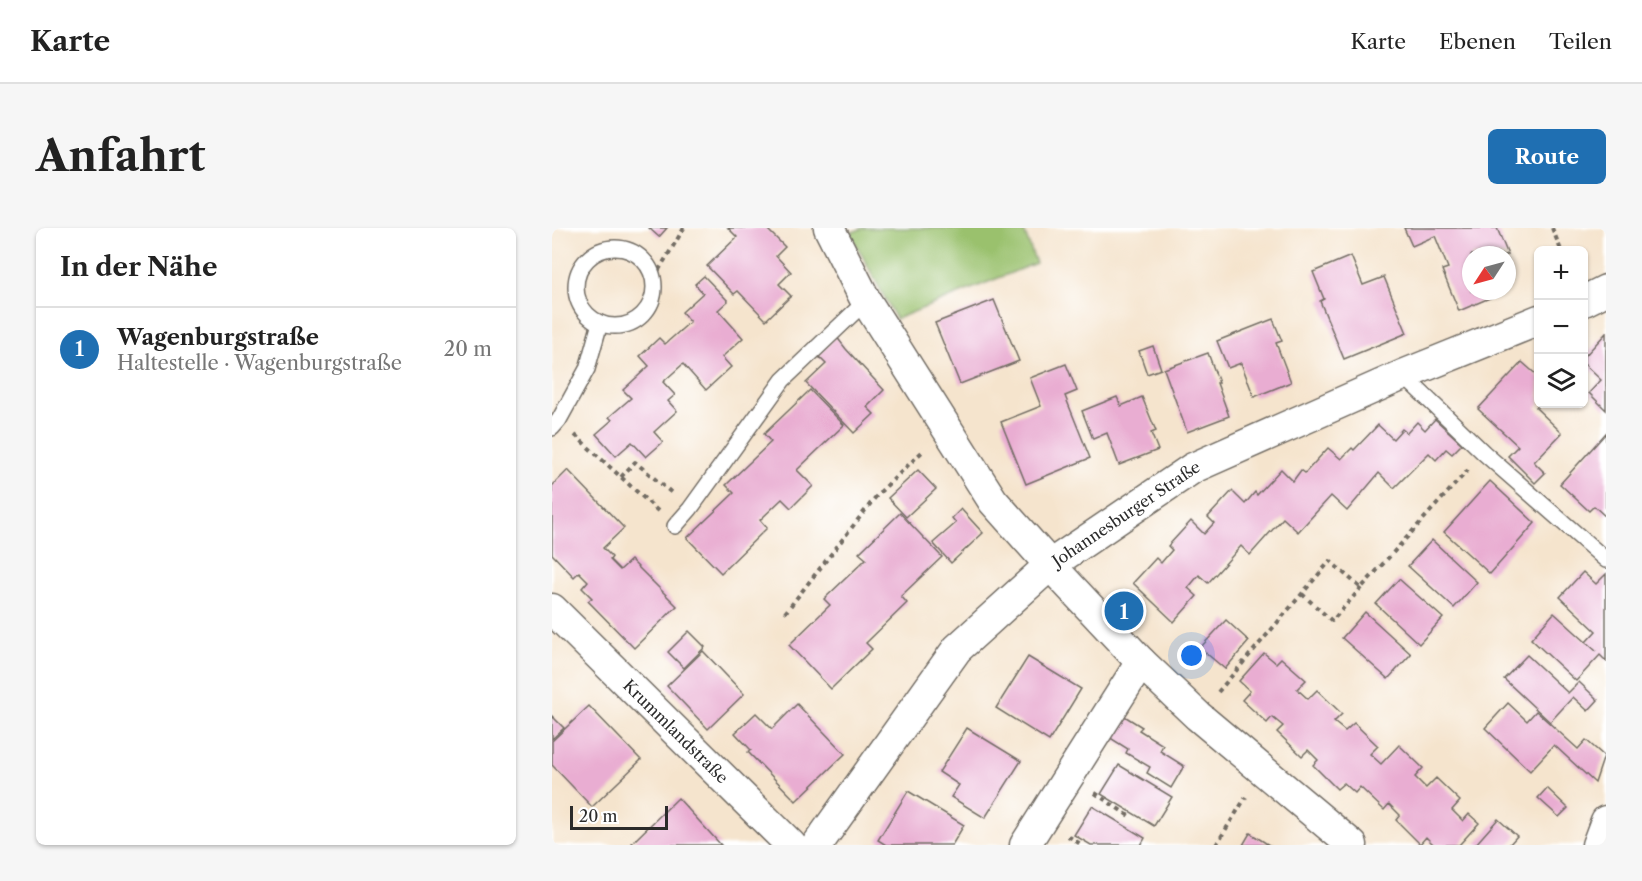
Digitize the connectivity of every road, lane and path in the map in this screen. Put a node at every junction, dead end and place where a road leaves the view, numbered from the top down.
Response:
1 (684, 228) edge
2 (829, 228) edge
3 (1552, 228) edge
4 (1559, 246) edge
5 (654, 278) junction
6 (1606, 290) edge
7 (1586, 300) edge
8 (866, 301) junction
9 (1534, 322) edge
10 (600, 323) junction
11 (1403, 375) junction
12 (556, 424) edge
13 (946, 429) junction
14 (1484, 453) junction
15 (621, 477) junction
16 (690, 509) junction
17 (675, 526) joint
18 (1606, 560) edge
19 (1050, 565) junction
20 (1361, 588) junction
21 (1302, 594) junction
22 (785, 613) dead end
23 (555, 618) edge
24 (1141, 662) junction
25 (1198, 716) junction
26 (1263, 771) junction
27 (1070, 775) junction
28 (1132, 818) dead end
29 (1606, 822) edge
30 (791, 845) edge
31 (817, 845) edge
32 (1025, 845) edge
33 (1216, 845) edge
34 (1352, 845) edge
35 (1597, 845) edge

1 - 5 path
2 - 8 street
3 - 4 path
5 - 10 lane
5 - 10 lane
6 - 7 street
8 - 13 street
8 - 16 lane
9 - 11 street, Johannesburger Straße
10 - 12 lane
11 - 14 lane
11 - 19 street, Johannesburger Straße
12 - 15 path
13 - 19 street
13 - 22 path
14 - 18 lane
14 - 20 path
15 - 16 path
15 - 17 path
16 - 17 lane
19 - 24 street
19 - 31 street, Johannesburger Straße
20 - 21 path
20 - 21 path
21 - 25 path
23 - 30 street, Krummlandstraße
24 - 25 street
24 - 27 street
25 - 26 street
26 - 33 path
26 - 34 street
27 - 28 path
27 - 32 street
29 - 35 street

